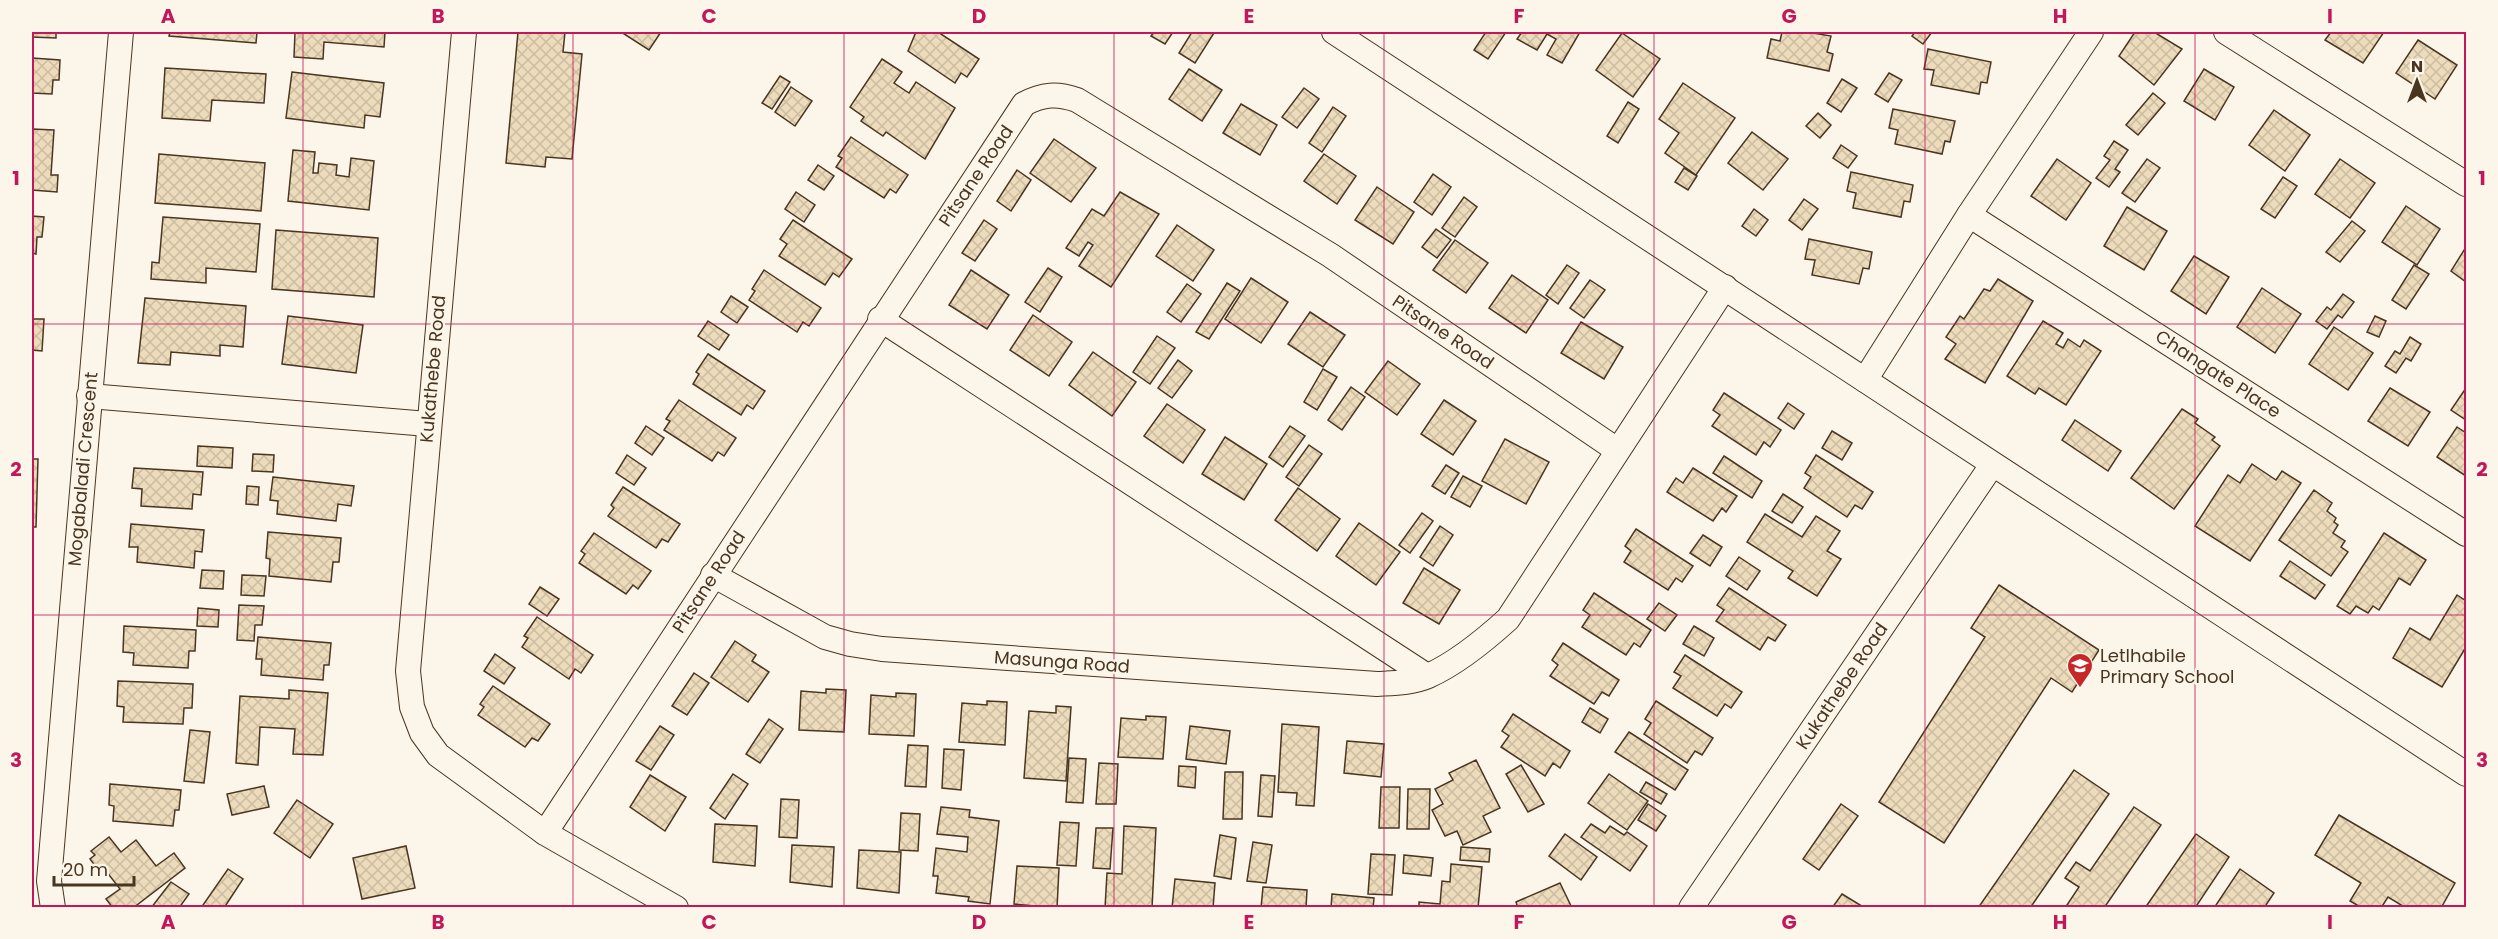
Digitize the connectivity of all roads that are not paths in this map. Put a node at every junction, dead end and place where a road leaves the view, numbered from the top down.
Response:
1 (121, 32) edge
2 (464, 32) edge
3 (1334, 32) edge
4 (2091, 32) edge
5 (2226, 32) edge
6 (2466, 184) edge
7 (1969, 214) junction
8 (1725, 287) junction
9 (880, 318) junction
10 (1865, 380) junction
11 (89, 396) junction
12 (428, 424) junction
13 (1617, 450) junction
14 (1992, 465) junction
15 (2466, 534) edge
16 (713, 575) junction
17 (1427, 676) junction
18 (2466, 774) edge
19 (545, 833) junction
20 (52, 907) edge
21 (676, 908) edge
22 (1691, 908) edge

1 - 11 street, Mogabaladi Crescent
2 - 12 street, Kukathebe Road
3 - 8 street
4 - 7 street
5 - 6 street
7 - 10 street
7 - 15 street, Changate Place
8 - 10 street
8 - 13 street, Masunga Road
9 - 13 street, Pitsane Road
9 - 16 street, Pitsane Road
9 - 17 street
10 - 14 street
11 - 12 street
11 - 20 street, Mogabaladi Crescent
12 - 19 street, Kukathebe Road
13 - 17 street, Masunga Road
14 - 18 street
14 - 22 street, Kukathebe Road
16 - 17 street, Masunga Road
16 - 19 street, Pitsane Road
19 - 21 street, Kukathebe Road

